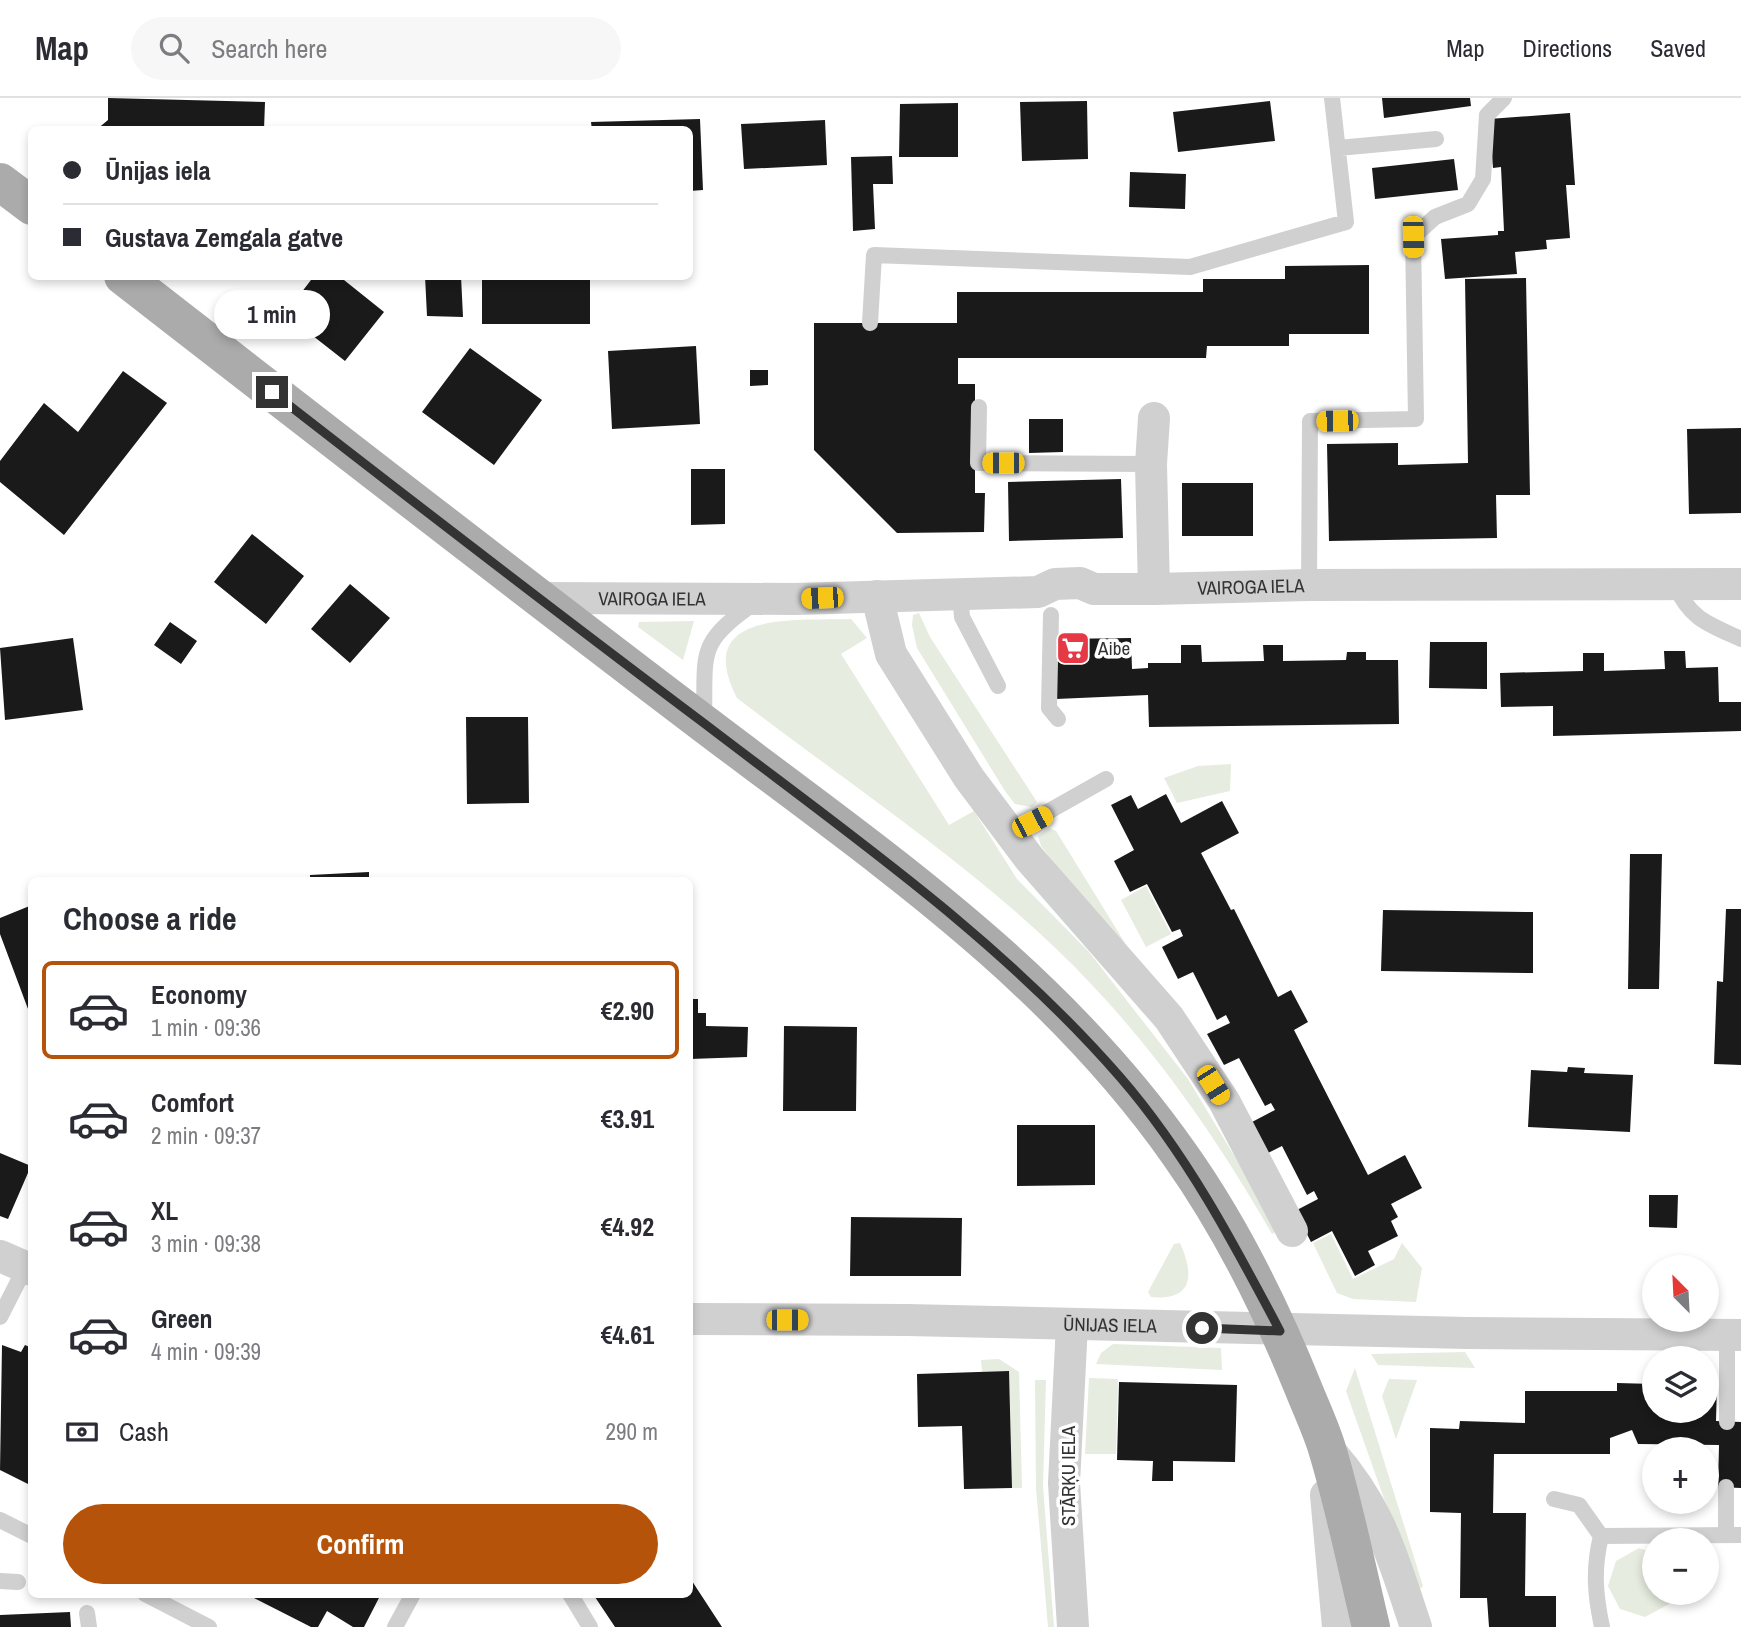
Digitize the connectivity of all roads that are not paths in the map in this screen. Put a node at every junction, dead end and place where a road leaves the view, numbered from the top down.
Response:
1 (1332, 98) edge
2 (1504, 98) edge
3 (1436, 139) dead end
4 (1338, 148) junction
5 (0, 182) edge
6 (28, 203) edge
7 (128, 280) edge
8 (870, 323) dead end
9 (979, 407) dead end
10 (1154, 418) dead end
11 (1151, 464) junction
12 (1741, 584) edge
13 (1309, 585) junction
14 (1675, 585) junction
15 (1154, 590) junction
16 (960, 593) junction
17 (877, 596) junction
18 (763, 597) junction
19 (540, 598) junction
20 (1044, 604) junction
21 (1741, 639) edge
22 (998, 686) dead end
23 (1058, 719) dead end
24 (704, 724) junction
25 (1106, 779) dead end
26 (1012, 832) junction
27 (1292, 1231) dead end
28 (19, 1265) edge
29 (0, 1317) edge
30 (693, 1319) edge
31 (1072, 1324) junction
32 (1280, 1331) junction
33 (1734, 1335) edge
34 (1727, 1422) dead end
35 (1327, 1448) junction
36 (1726, 1487) dead end
37 (1554, 1500) dead end
38 (0, 1520) edge
39 (28, 1534) edge
40 (1734, 1534) edge
41 (1601, 1536) junction
42 (0, 1581) edge
43 (18, 1581) dead end
44 (153, 1598) edge
45 (411, 1598) edge
46 (572, 1598) edge
47 (209, 1627) edge
48 (395, 1627) edge
49 (590, 1627) edge
50 (1073, 1627) edge
51 (1338, 1627) edge
52 (1371, 1627) edge
53 (1416, 1627) edge
54 (1602, 1627) edge

1 - 4 lane
2 - 13 lane
3 - 4 lane
4 - 8 lane
5 - 6 main road
7 - 19 main road
9 - 11 lane
10 - 11 street
11 - 15 street
12 - 14 street, VAIROGA IELA
13 - 14 street, VAIROGA IELA
13 - 15 street, VAIROGA IELA
14 - 21 lane
15 - 20 street, VAIROGA IELA
16 - 17 street, VAIROGA IELA
16 - 20 street, VAIROGA IELA
16 - 22 lane
17 - 18 street, VAIROGA IELA
17 - 26 street
18 - 19 street, VAIROGA IELA
18 - 24 lane, VAIROGA IELA
19 - 24 main road
20 - 23 lane
24 - 32 main road
25 - 26 lane
26 - 27 street
28 - 29 lane
30 - 31 street, ŪNIJAS IELA
31 - 32 street, ŪNIJAS IELA
31 - 50 street, STĀRĶU IELA
32 - 33 street, ŪNIJAS IELA
32 - 35 main road
33 - 34 lane
35 - 51 street
35 - 52 main road
35 - 53 street
36 - 40 lane
37 - 41 lane
38 - 39 lane
40 - 41 lane
41 - 54 lane
42 - 43 lane
44 - 47 lane
45 - 48 lane
46 - 49 lane

